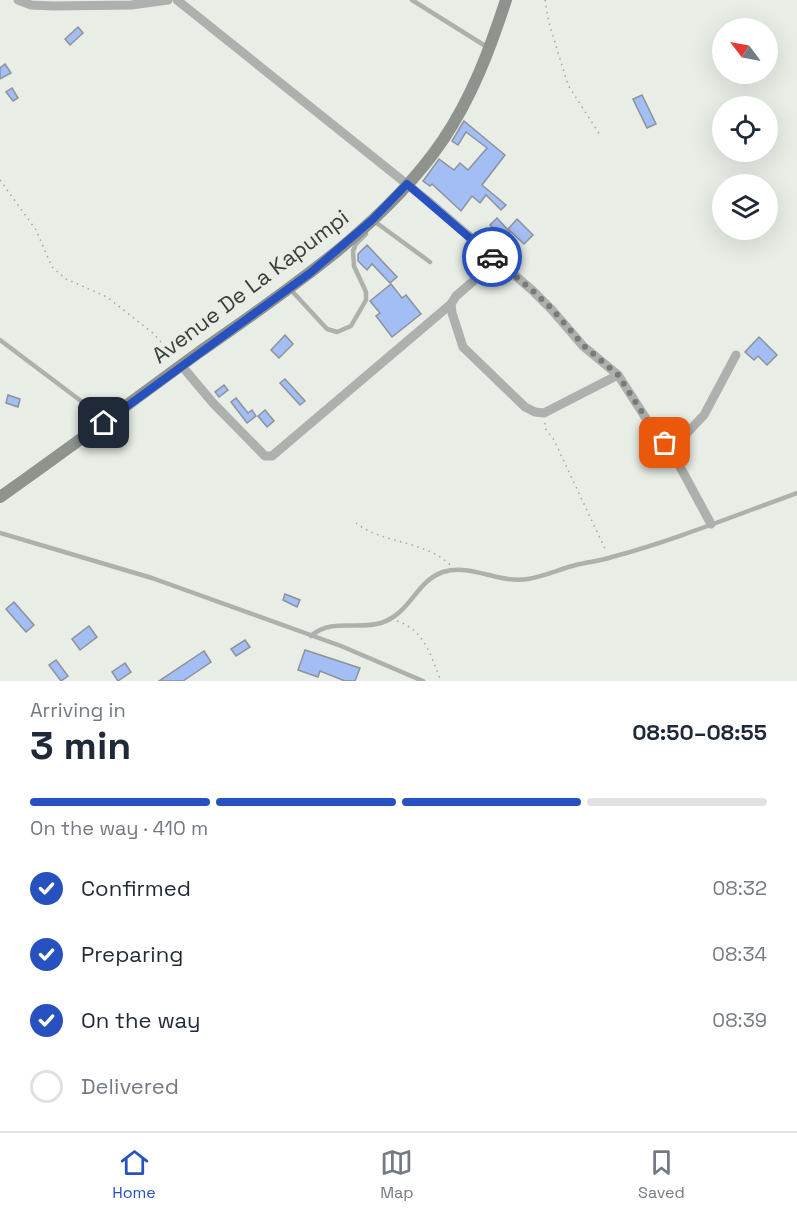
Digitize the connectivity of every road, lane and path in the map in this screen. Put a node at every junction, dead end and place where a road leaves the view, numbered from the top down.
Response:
1 (18, 0) edge
2 (168, 0) edge
3 (177, 0) edge
4 (412, 0) edge
5 (506, 0) edge
6 (545, 0) edge
7 (93, 3) edge
8 (489, 49) junction
9 (600, 135) dead end
10 (0, 180) edge
11 (407, 184) junction
12 (375, 221) junction
13 (495, 259) junction
14 (430, 262) dead end
15 (289, 288) junction
16 (451, 304) junction
17 (0, 340) edge
18 (736, 355) dead end
19 (181, 365) junction
20 (618, 375) junction
21 (544, 413) junction
22 (104, 423) junction
23 (671, 450) junction
24 (797, 493) edge
25 (0, 497) edge
26 (356, 523) dead end
27 (711, 524) junction
28 (0, 533) edge
29 (609, 558) junction
30 (454, 569) junction
31 (391, 619) junction
32 (311, 636) junction
33 (423, 681) edge
34 (441, 681) edge

1 - 7 street
2 - 7 street
3 - 11 street
4 - 8 lane
5 - 8 main road, Avenue De La Kapumpi
6 - 9 path
8 - 11 main road, Avenue De La Kapumpi
10 - 19 path
11 - 12 main road, Avenue De La Kapumpi
11 - 13 street
12 - 14 lane
12 - 15 main road, Avenue De La Kapumpi
12 - 15 lane
13 - 16 street
13 - 20 street
15 - 19 main road, Avenue De La Kapumpi
16 - 19 street
16 - 21 street
17 - 22 lane
18 - 23 street
19 - 22 main road, Avenue De La Kapumpi
20 - 21 street
20 - 23 street
21 - 29 path
22 - 25 main road, Avenue De La Kapumpi
23 - 27 street
24 - 27 lane
26 - 30 path
27 - 29 lane
28 - 32 lane
29 - 30 lane
30 - 31 lane
31 - 32 lane
31 - 34 path
32 - 33 lane

